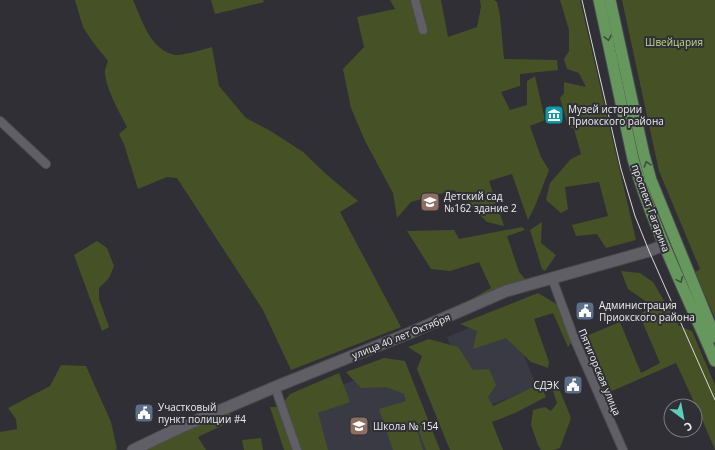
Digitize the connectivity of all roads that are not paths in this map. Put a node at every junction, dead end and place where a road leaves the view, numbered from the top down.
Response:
1 (416, 0) edge
2 (599, 0) edge
3 (610, 0) edge
4 (422, 30) dead end
5 (0, 121) edge
6 (46, 164) dead end
7 (675, 240) junction
8 (664, 245) junction
9 (552, 278) junction
10 (715, 337) edge
11 (715, 361) edge
12 (274, 387) junction
13 (133, 450) edge
14 (297, 450) edge
15 (623, 450) edge

1 - 4 street
2 -> 8 main road, проспект Гагарина
7 -> 3 main road, проспект Гагарина
5 - 6 street
7 - 8 main road, улица 40 лет Октября
7 - 10 main road, проспект Гагарина
8 - 9 street, улица 40 лет Октября
8 -> 11 main road, проспект Гагарина
9 - 12 street, улица 40 лет Октября
9 - 15 street, Пятигорская улица
12 - 13 street, улица 40 лет Октября
12 - 14 street

